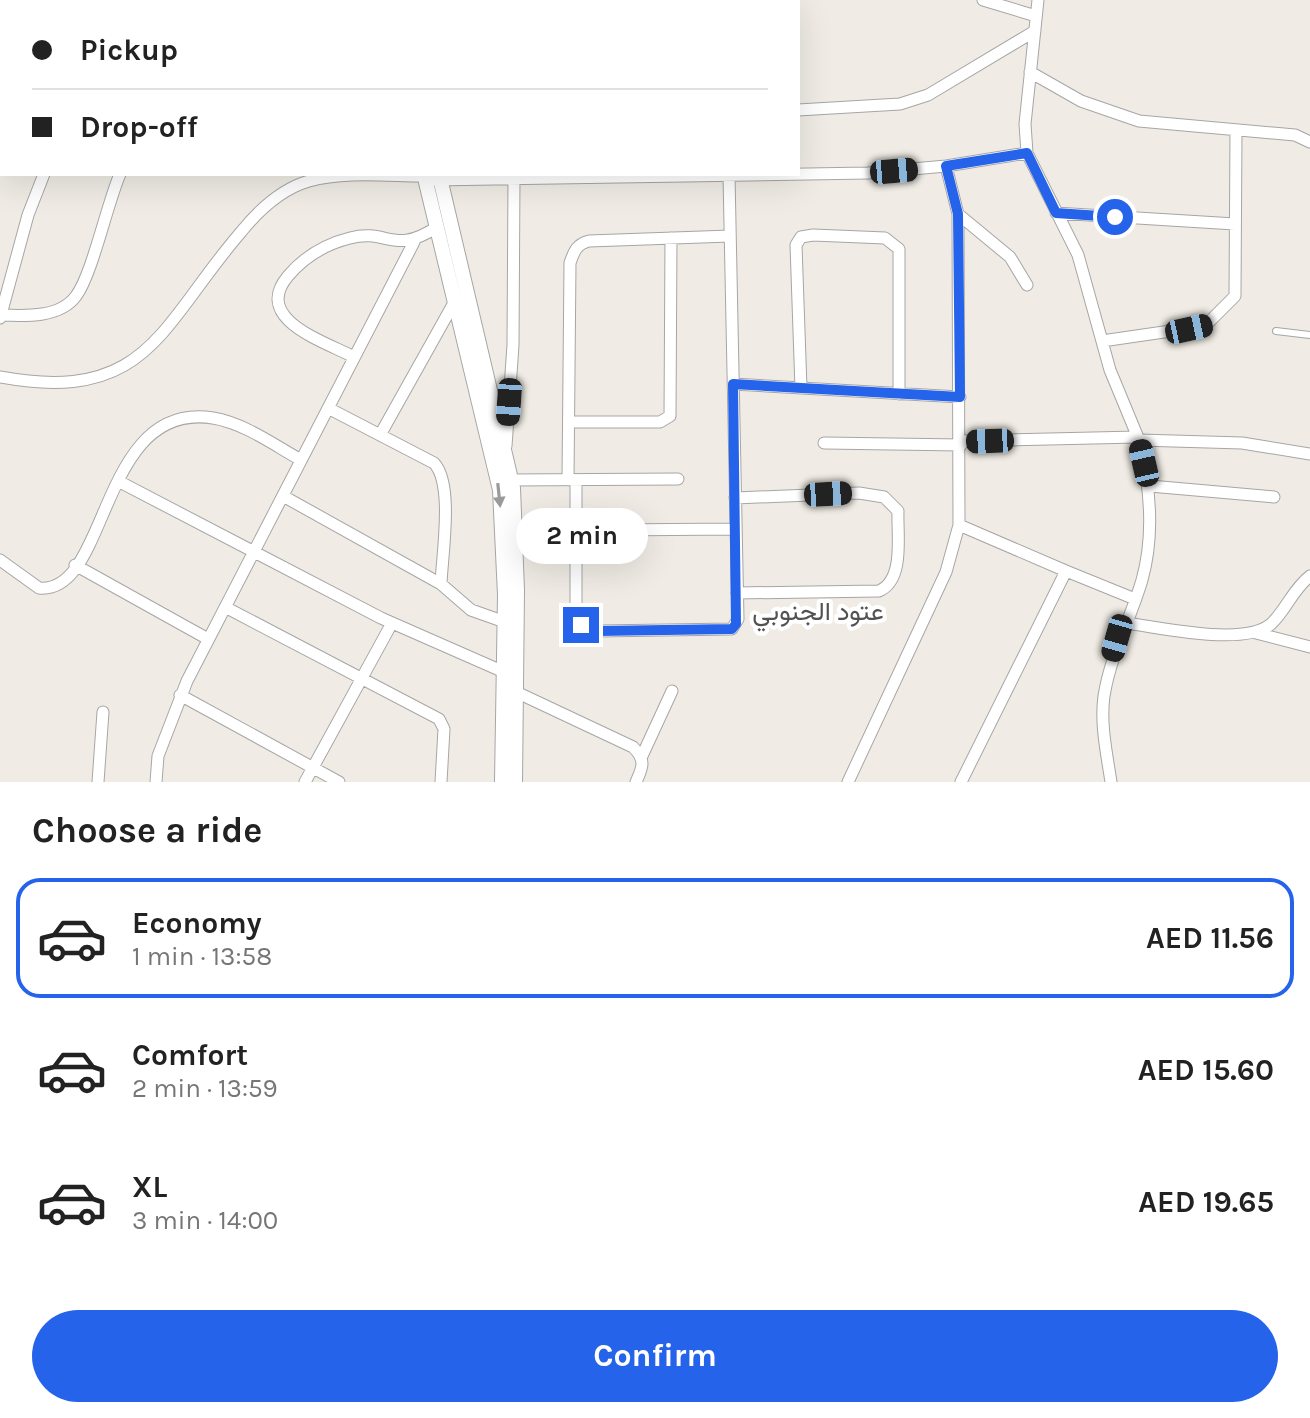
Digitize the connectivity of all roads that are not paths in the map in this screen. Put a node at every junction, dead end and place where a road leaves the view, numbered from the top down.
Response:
1 (983, 0) edge
2 (1038, 0) edge
3 (1036, 16) junction
4 (1035, 31) junction
5 (1030, 72) junction
6 (800, 110) edge
7 (1236, 131) junction
8 (1310, 142) edge
9 (1027, 153) junction
10 (946, 166) junction
11 (800, 174) edge
12 (43, 176) edge
13 (119, 176) edge
14 (471, 176) edge
15 (552, 176) edge
16 (729, 176) edge
17 (431, 177) edge
18 (521, 177) edge
19 (1056, 213) junction
20 (958, 214) junction
21 (1235, 224) junction
22 (437, 227) junction
23 (730, 236) junction
24 (671, 238) junction
25 (414, 242) junction
26 (1027, 285) dead end
27 (455, 301) junction
28 (0, 316) edge
29 (1276, 331) dead end
30 (1310, 335) edge
31 (1102, 341) junction
32 (354, 357) junction
33 (0, 377) edge
34 (733, 384) junction
35 (801, 388) junction
36 (899, 394) junction
37 (960, 397) junction
38 (328, 408) junction
39 (569, 422) junction
40 (380, 435) junction
41 (1138, 438) junction
42 (824, 443) dead end
43 (961, 443) junction
44 (1310, 454) edge
45 (505, 458) junction
46 (301, 460) junction
47 (678, 479) dead end
48 (511, 480) junction
49 (572, 480) junction
50 (118, 481) junction
51 (1150, 486) junction
52 (283, 496) junction
53 (1274, 497) dead end
54 (735, 498) junction
55 (959, 525) junction
56 (736, 529) junction
57 (609, 530) dead end
58 (255, 550) junction
59 (0, 560) edge
60 (75, 565) junction
61 (1066, 571) junction
62 (1310, 576) edge
63 (441, 584) junction
64 (737, 593) junction
65 (1135, 599) junction
66 (225, 607) junction
67 (505, 622) junction
68 (392, 623) junction
69 (1125, 623) junction
70 (1256, 633) junction
71 (208, 639) junction
72 (1310, 647) edge
73 (504, 672) junction
74 (360, 680) junction
75 (672, 691) dead end
76 (516, 692) junction
77 (180, 695) junction
78 (103, 712) dead end
79 (642, 756) junction
80 (312, 769) junction
81 (98, 782) edge
82 (156, 782) edge
83 (305, 782) edge
84 (339, 782) edge
85 (441, 782) edge
86 (502, 782) edge
87 (515, 782) edge
88 (636, 782) edge
89 (848, 782) edge
90 (961, 782) edge
91 (1111, 782) edge

1 - 3 street
2 - 3 street
3 - 4 street
4 - 5 street
4 - 6 street
5 - 7 street
5 - 9 street
7 - 8 street
7 - 21 street
9 - 10 street
9 - 19 street
10 - 11 street
10 - 20 street
12 - 28 street
13 - 28 street
14 - 17 street
14 - 18 street
15 - 18 street
16 - 23 street
17 - 22 street
17 - 33 street
17 - 45 street
18 - 45 street
19 - 21 street
19 - 31 street
20 - 26 street
20 - 37 street
21 - 31 street
22 - 25 street
22 - 27 street
23 - 24 street
23 - 34 street
24 - 39 street
24 - 39 street
25 - 32 street
25 - 32 street
27 - 40 street
27 -> 67 street
29 - 30 lane
31 - 41 street
32 - 38 street
34 - 35 street
34 - 54 street
35 - 36 street
35 - 36 street
36 - 37 street
37 - 43 street
38 - 40 street
38 - 46 street
39 - 49 street
40 - 63 street
41 - 43 street
41 - 44 street
41 - 51 street
42 - 43 street
43 - 55 street
45 - 48 street
46 - 50 street
46 - 52 street
47 - 49 street
48 - 49 street
48 - 76 street
49 - 64 street
50 - 58 street
50 - 60 street
51 - 53 street
51 - 65 street
52 - 58 street
52 - 63 street
54 - 56 street
54 - 64 street
55 - 61 street
55 - 89 street
56 - 57 street
56 - 64 street
58 - 66 street
58 - 68 street
59 - 60 street
60 - 71 street
61 - 65 street
61 - 90 street
62 - 70 street
63 - 67 street
65 - 69 street
66 - 71 street
66 - 74 street
67 - 73 street
68 - 73 street
68 - 74 street
69 - 70 street
69 - 91 street
70 - 72 street
71 - 77 street
73 - 86 street
74 - 80 street
74 - 85 street
75 - 79 street
76 - 79 street
76 - 87 street
77 - 80 street
77 - 82 street
78 - 81 street
79 - 88 street
80 - 83 street
80 - 84 street

